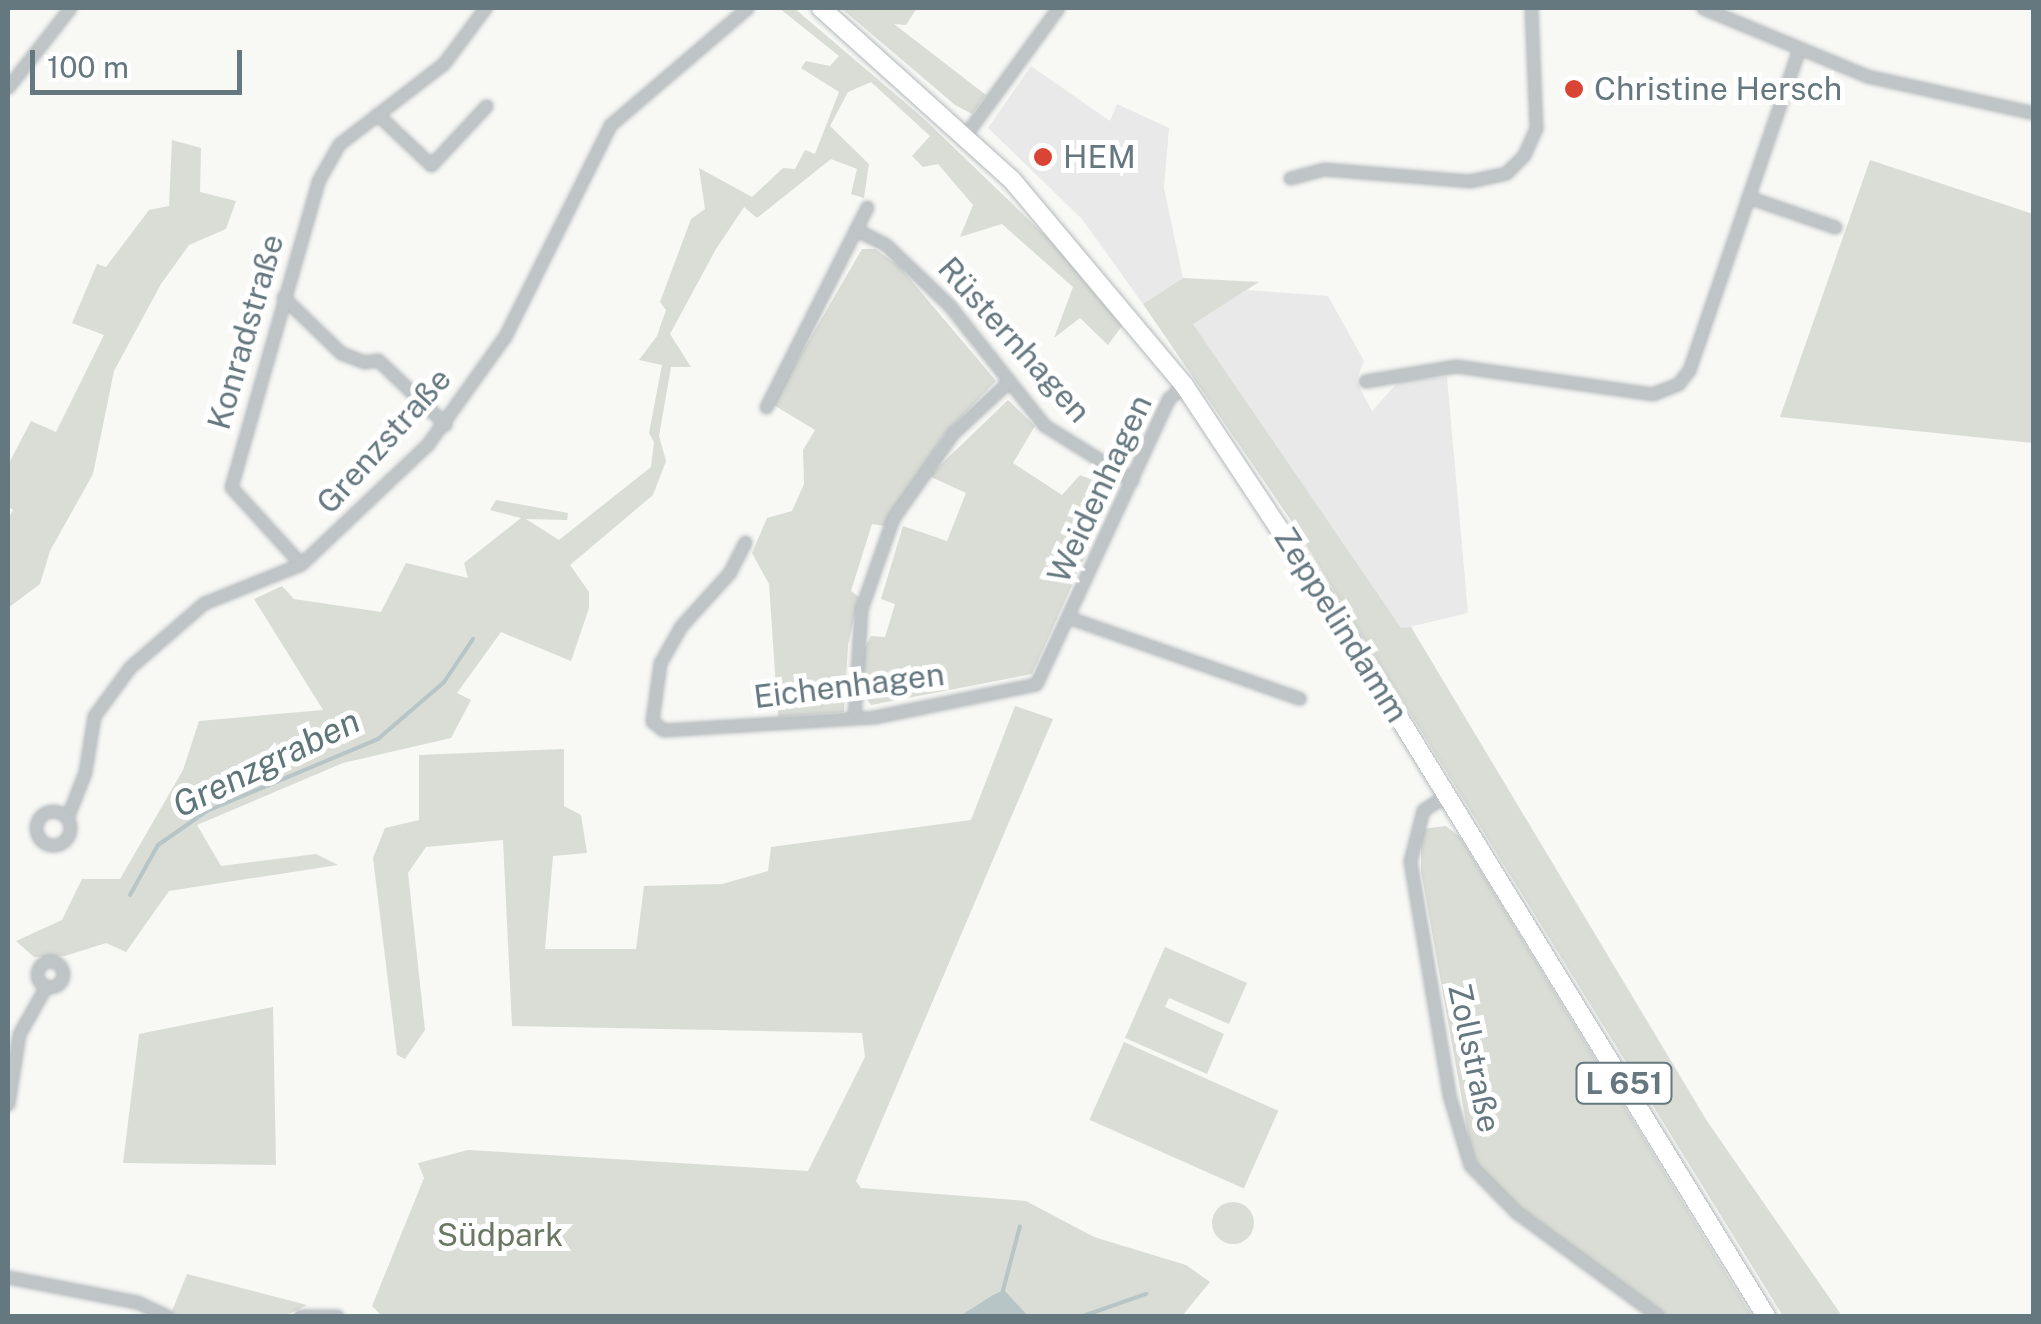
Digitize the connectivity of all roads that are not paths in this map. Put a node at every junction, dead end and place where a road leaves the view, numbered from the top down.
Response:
1 (70, 8) edge
2 (486, 8) edge
3 (747, 8) edge
4 (822, 8) edge
5 (1058, 8) edge
6 (1531, 8) edge
7 (1703, 8) edge
8 (1800, 48) junction
9 (8, 86) edge
10 (486, 106) dead end
11 (2034, 113) edge
12 (378, 114) junction
13 (966, 134) junction
14 (1290, 178) dead end
15 (1748, 197) junction
16 (867, 207) dead end
17 (1835, 227) dead end
18 (859, 231) junction
19 (283, 297) junction
20 (1365, 381) dead end
21 (1008, 382) junction
22 (1184, 385) junction
23 (766, 406) dead end
24 (445, 424) junction
25 (1132, 480) junction
26 (744, 542) dead end
27 (302, 564) junction
28 (1070, 618) junction
29 (1039, 682) joint
30 (1300, 698) dead end
31 (854, 718) junction
32 (1447, 795) junction
33 (67, 818) dead end
34 (46, 986) dead end
35 (8, 1104) edge
36 (8, 1277) edge
37 (168, 1316) edge
38 (300, 1316) edge
39 (337, 1316) edge
40 (1658, 1316) edge
41 (1766, 1316) edge

1 - 9 street
2 - 12 street, Konradstraße
3 - 24 street, Grenzstraße
4 - 13 main road, Zeppelindamm / L 651
5 - 13 street
6 - 14 street
7 - 8 street
8 - 11 street
8 - 15 street
10 - 12 street
12 - 19 street, Konradstraße
13 - 22 main road, Zeppelindamm / L 651
15 - 17 street
15 - 20 street
16 - 18 street
18 - 21 street, Rüsternhagen
18 - 23 street
19 - 24 street
19 - 27 street, Konradstraße
21 - 25 street, Rüsternhagen
21 - 31 street
22 - 25 street, Weidenhagen
22 - 32 main road, Zeppelindamm / L 651
24 - 27 street, Grenzstraße
25 - 28 street, Weidenhagen
26 - 31 street, Eichenhagen
27 - 33 street, Grenzstraße
28 - 29 street, Weidenhagen
28 - 30 street, Weidenhagen
29 - 31 street, Eichenhagen
32 - 40 street, Zollstraße
32 - 41 main road, Zeppelindamm / L 651
34 - 35 street
36 - 37 street
38 - 39 street

